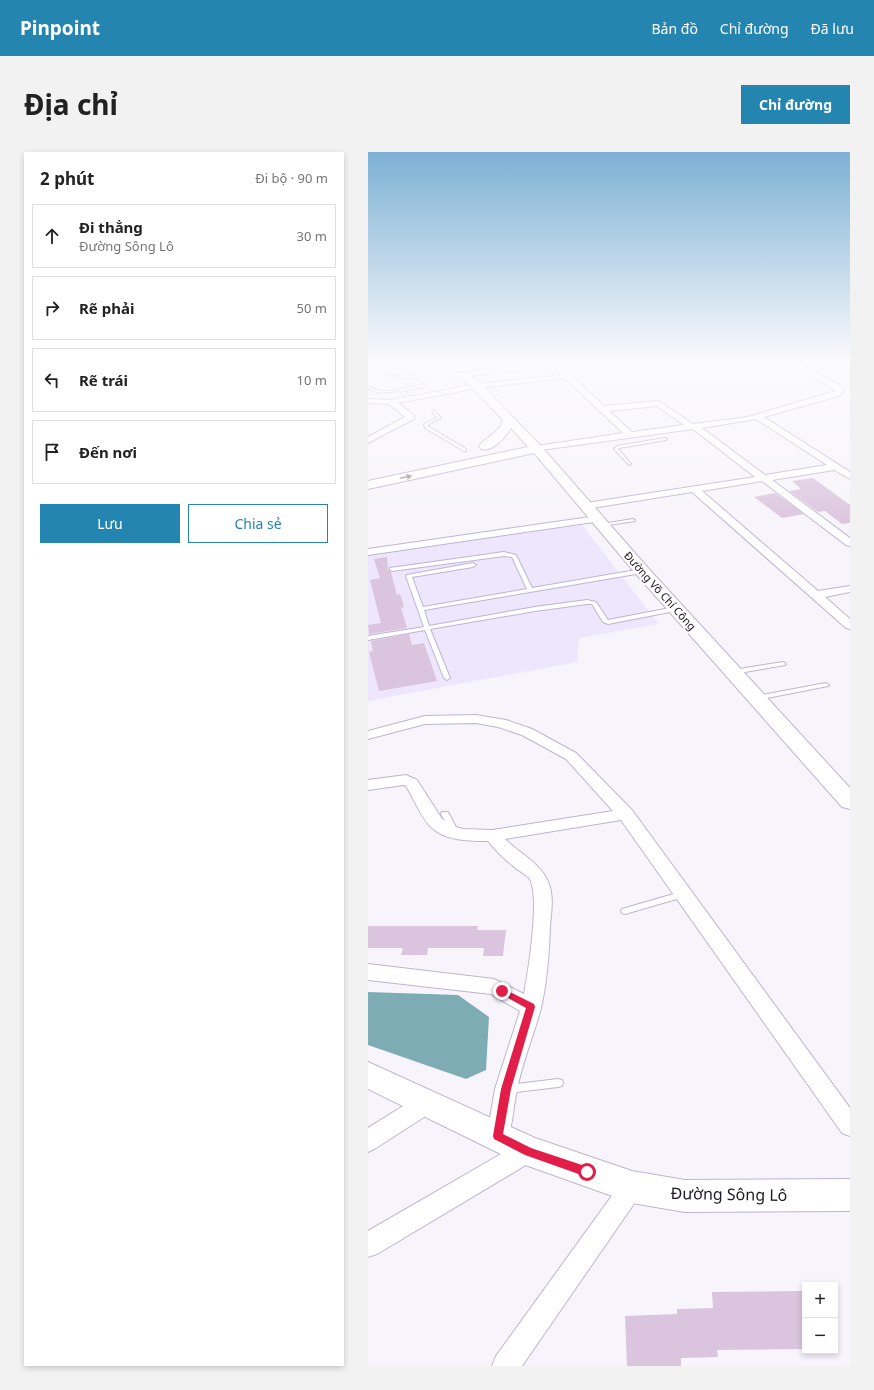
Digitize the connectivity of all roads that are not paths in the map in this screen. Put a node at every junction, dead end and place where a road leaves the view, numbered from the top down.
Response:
1 (408, 419) edge
2 (438, 419) edge
3 (509, 419) joint
4 (615, 419) edge
5 (681, 419) edge
6 (747, 419) edge
7 (761, 419) edge
8 (693, 427) junction
9 (634, 434) junction
10 (526, 437) junction
11 (665, 439) dead end
12 (368, 440) edge
13 (646, 442) junction
14 (485, 446) junction
15 (537, 449) junction
16 (465, 450) junction
17 (450, 453) dead end
18 (488, 460) junction
19 (629, 464) dead end
20 (835, 467) junction
21 (559, 474) junction
22 (850, 476) edge
23 (764, 478) junction
24 (368, 485) edge
25 (694, 489) junction
26 (586, 506) junction
27 (633, 520) dead end
28 (599, 522) junction
29 (850, 543) edge
30 (368, 552) edge
31 (473, 565) dead end
32 (392, 569) dead end
33 (642, 572) junction
34 (850, 588) edge
35 (530, 590) junction
36 (816, 595) junction
37 (421, 609) junction
38 (675, 609) junction
39 (850, 625) edge
40 (427, 628) junction
41 (368, 638) edge
42 (783, 664) dead end
43 (733, 672) junction
44 (447, 678) dead end
45 (826, 685) dead end
46 (756, 698) junction
47 (368, 735) edge
48 (368, 785) edge
49 (844, 787) edge
50 (850, 802) edge
51 (445, 814) dead end
52 (626, 814) junction
53 (455, 833) junction
54 (492, 836) junction
55 (684, 894) junction
56 (624, 911) dead end
57 (368, 972) edge
58 (531, 1007) junction
59 (368, 1075) edge
60 (558, 1083) dead end
61 (506, 1089) junction
62 (427, 1103) junction
63 (850, 1126) edge
64 (498, 1136) junction
65 (368, 1140) edge
66 (528, 1151) junction
67 (632, 1187) junction
68 (850, 1195) edge
69 (368, 1245) edge
70 (506, 1366) edge

1 - 12 street
2 - 16 lane
3 - 10 main road, Đường Võ Chí Công
3 - 14 main road
4 - 9 street
5 - 8 street
6 - 8 street
7 - 20 street
8 - 9 street
8 - 23 street
9 - 13 lane
9 - 15 street
10 - 14 main road
10 - 15 main road, Đường Võ Chí Công
11 - 13 lane
13 - 19 lane
14 - 16 main road
15 - 18 main road
15 - 21 main road, Đường Võ Chí Công
16 - 17 main road
18 - 21 main road
24 -> 18 main road
20 - 22 street
20 - 23 street
21 - 26 main road, Đường Võ Chí Công
23 - 25 street
23 - 29 street
25 - 26 street
25 - 36 street
26 - 28 main road, Đường Võ Chí Công
27 - 28 lane
28 - 30 street
28 - 33 main road, Đường Võ Chí Công
31 - 37 lane
32 - 35 lane
33 - 35 lane
33 - 38 main road, Đường Võ Chí Công
34 - 36 street
35 - 37 lane
36 - 39 street
37 - 40 lane
38 - 40 lane
38 - 43 main road, Đường Võ Chí Công
40 - 41 lane
40 - 44 lane
42 - 43 lane
43 - 46 main road, Đường Võ Chí Công
45 - 46 lane
46 - 49 main road, Đường Võ Chí Công
47 - 52 street
48 - 53 street
49 - 50 main road, Đường Võ Chí Công
51 - 53 lane
52 - 54 street
52 - 55 street
53 - 54 street
54 - 58 street
55 - 56 lane
55 - 63 street
57 - 58 street
58 - 61 street
59 - 62 main road, Đường Sông Lô
60 - 61 lane
61 - 64 street
62 - 64 main road, Đường Sông Lô
62 - 65 street
64 - 66 main road, Đường Sông Lô
66 - 67 main road, Đường Sông Lô
66 - 69 street
67 - 68 main road, Đường Sông Lô
67 - 70 street

